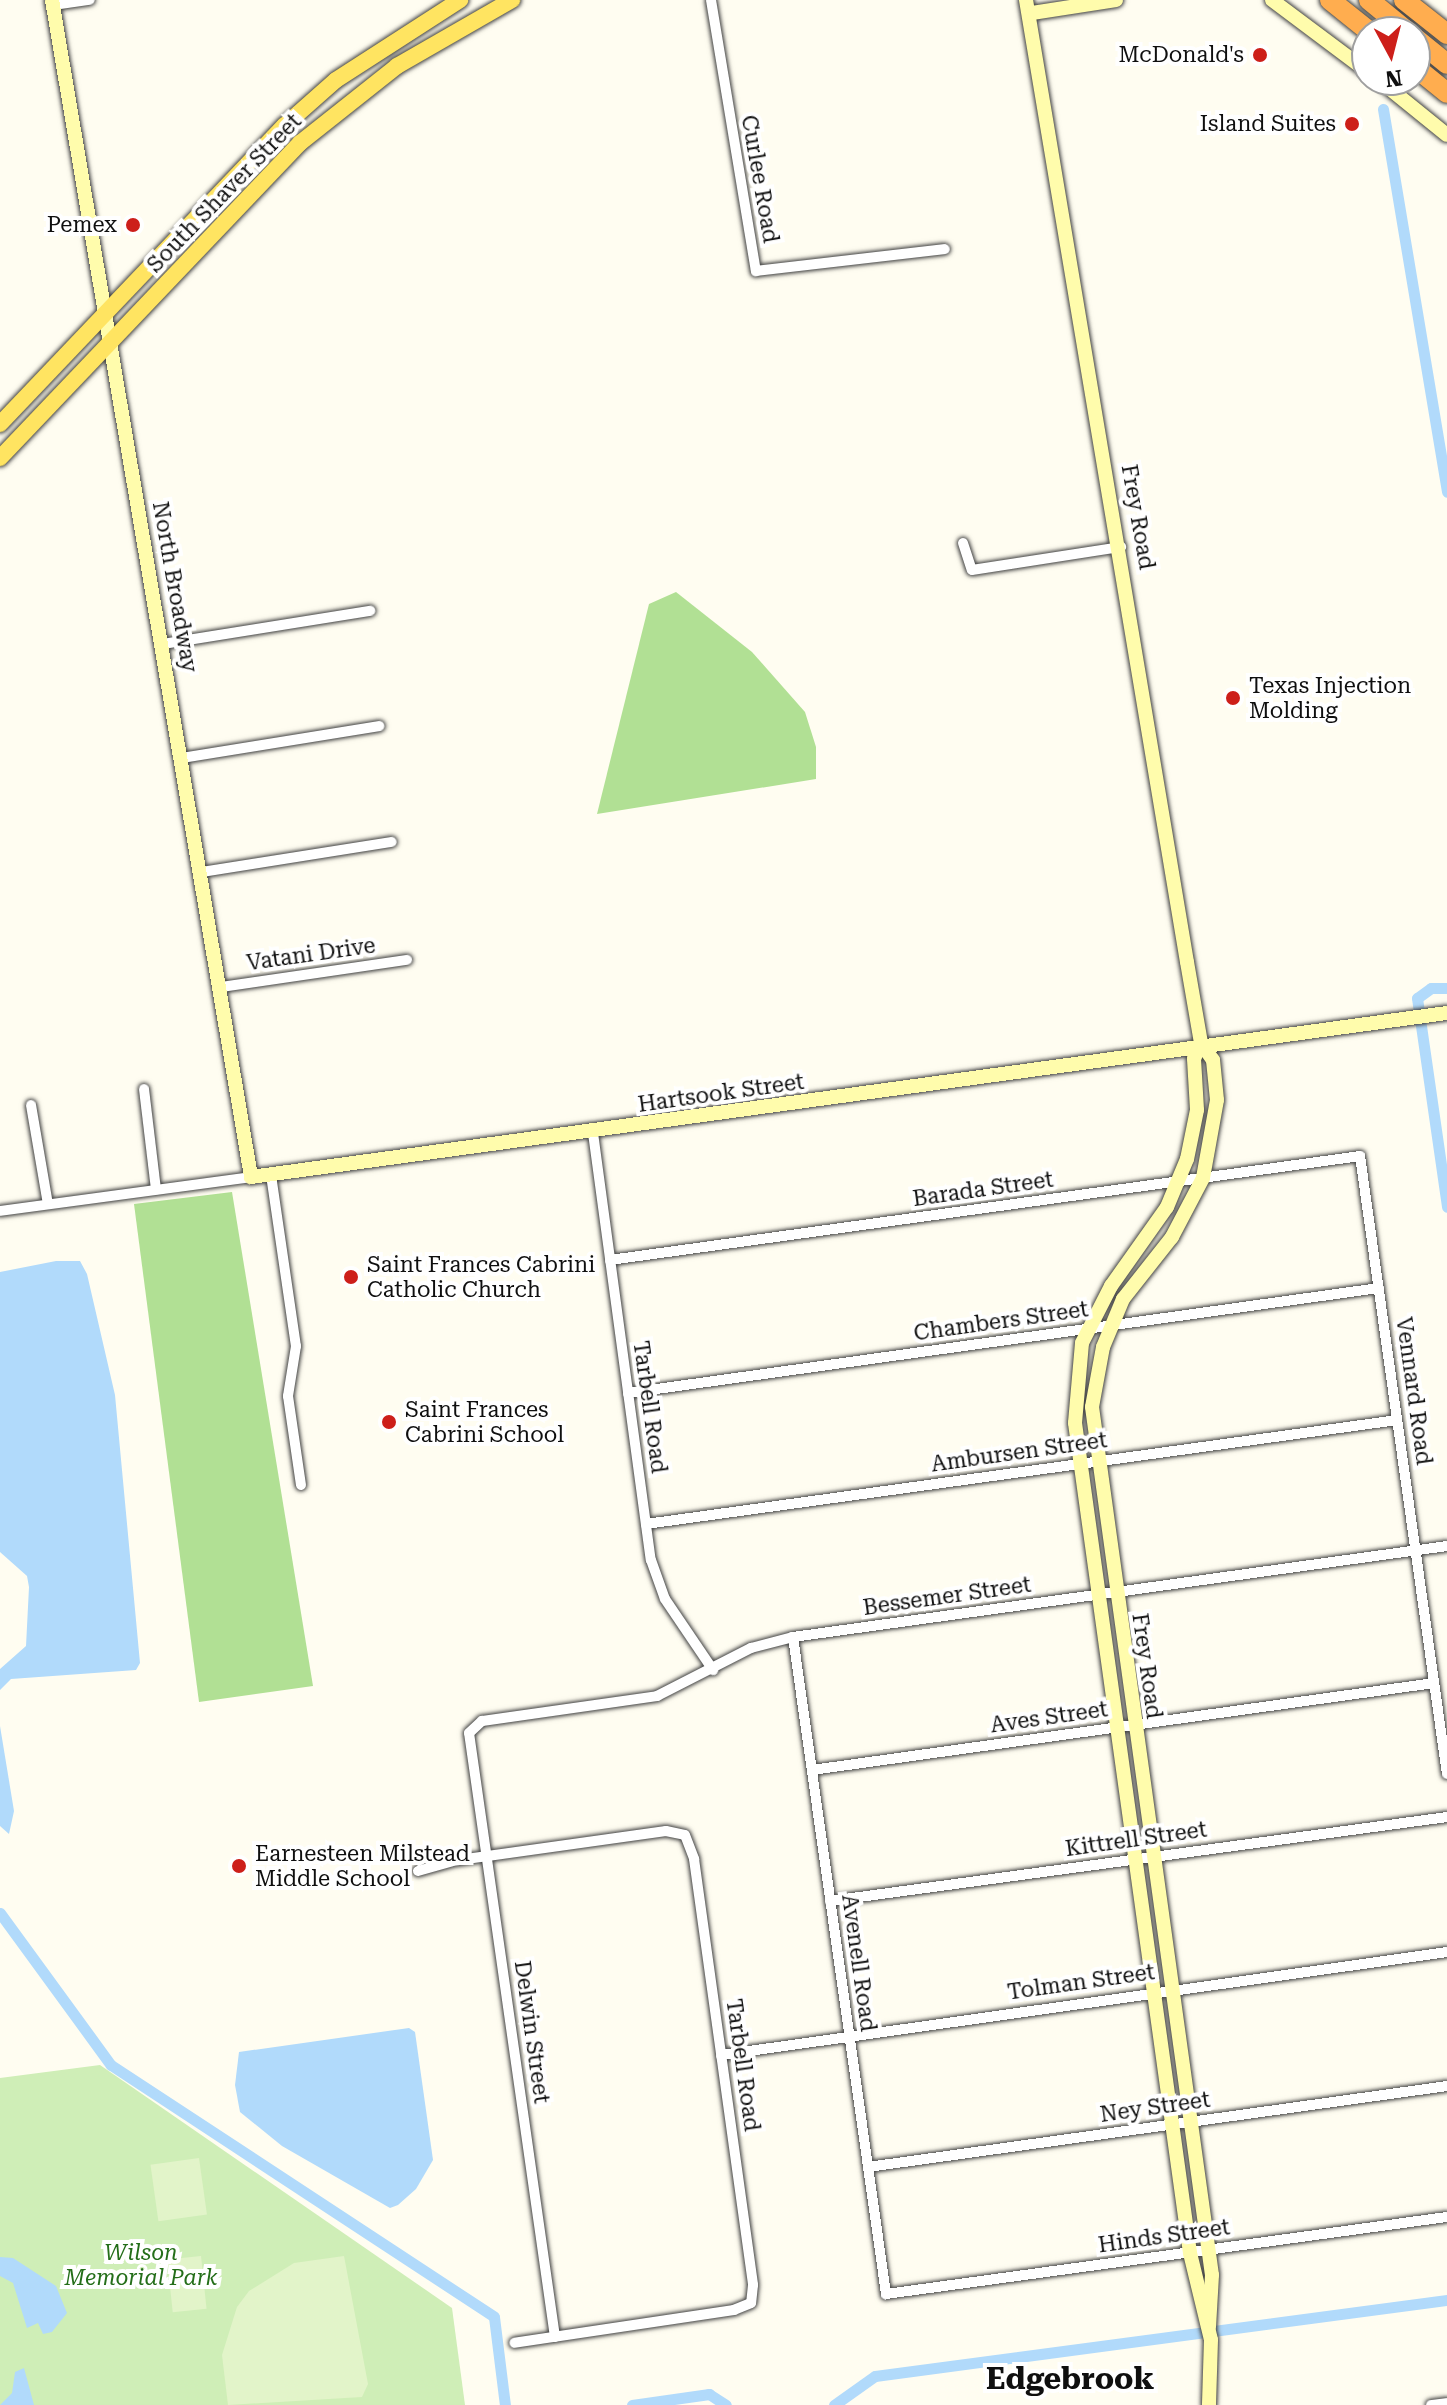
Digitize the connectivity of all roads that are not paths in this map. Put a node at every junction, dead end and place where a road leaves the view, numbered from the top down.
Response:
1 (90, 0) edge
2 (460, 0) edge
3 (512, 0) edge
4 (711, 0) edge
5 (1116, 0) edge
6 (1272, 0) edge
7 (1330, 0) edge
8 (1369, 0) edge
9 (1404, 0) edge
10 (1426, 0) edge
11 (52, 3) edge
12 (1029, 7) edge
13 (1388, 16) edge
14 (1447, 16) edge
15 (1351, 17) edge
16 (1447, 34) edge
17 (384, 47) junction
18 (1431, 51) edge
19 (1351, 59) edge
20 (1447, 64) edge
21 (397, 66) junction
22 (1431, 80) edge
23 (1447, 93) edge
24 (1399, 96) edge
25 (1447, 135) edge
26 (238, 174) junction
27 (254, 191) junction
28 (945, 249) dead end
29 (106, 313) junction
30 (111, 342) junction
31 (0, 424) edge
32 (0, 458) edge
33 (963, 543) dead end
34 (1121, 547) junction
35 (370, 611) dead end
36 (163, 644) junction
37 (379, 726) dead end
38 (182, 758) junction
39 (392, 842) dead end
40 (202, 872) junction
41 (407, 960) dead end
42 (221, 987) junction
43 (1440, 1013) edge
44 (1201, 1043) junction
45 (144, 1089) dead end
46 (31, 1105) dead end
47 (593, 1133) junction
48 (1360, 1156) joint
49 (271, 1175) junction
50 (251, 1177) junction
51 (1203, 1178) junction
52 (1178, 1182) junction
53 (156, 1189) junction
54 (48, 1204) junction
55 (0, 1211) edge
56 (610, 1260) junction
57 (1379, 1288) junction
58 (1113, 1325) junction
59 (1089, 1329) junction
60 (628, 1393) junction
61 (1397, 1420) junction
62 (1098, 1461) junction
63 (1079, 1464) junction
64 (301, 1485) dead end
65 (646, 1524) junction
66 (1447, 1546) edge
67 (1416, 1551) junction
68 (1115, 1593) junction
69 (1097, 1595) junction
70 (793, 1637) junction
71 (713, 1670) junction
72 (1434, 1683) junction
73 (1133, 1725) junction
74 (1116, 1727) junction
75 (469, 1733) joint
76 (812, 1770) junction
77 (1447, 1774) edge
78 (1447, 1817) edge
79 (487, 1856) junction
80 (1152, 1857) junction
81 (1134, 1859) junction
82 (418, 1871) dead end
83 (830, 1901) junction
84 (1447, 1952) edge
85 (1171, 1990) junction
86 (1153, 1992) junction
87 (849, 2034) junction
88 (721, 2055) junction
89 (1447, 2086) edge
90 (1190, 2122) junction
91 (1171, 2125) junction
92 (868, 2167) junction
93 (1447, 2217) edge
94 (1208, 2251) junction
95 (1190, 2253) junction
96 (886, 2294) joint
97 (1210, 2334) junction
98 (555, 2337) junction
99 (514, 2343) dead end
100 (1447, 2403) edge
101 (1209, 2405) edge
102 (1431, 2405) edge

1 - 11 street
2 - 17 main road, South Shaver Street
3 - 21 main road, South Shaver Street
4 - 28 street, Curlee Road
5 - 12 street
6 - 19 street
7 - 15 highway
8 - 13 highway
9 - 16 highway
10 - 14 highway
11 - 29 street, North Broadway
12 - 34 street, Frey Road
17 - 21 main road
17 - 26 main road, South Shaver Street
18 - 20 highway
21 - 27 main road, South Shaver Street
22 - 23 highway
24 - 25 street
26 - 27 main road
26 - 29 main road, South Shaver Street
27 - 30 main road, South Shaver Street
29 - 30 street, North Broadway
29 - 31 main road, South Shaver Street
30 - 32 main road, South Shaver Street
30 - 36 street, North Broadway
33 - 34 street
34 - 44 street, Frey Road
35 - 36 street
36 - 38 street, North Broadway
37 - 38 street
38 - 40 street, North Broadway
39 - 40 street
40 - 42 street, North Broadway
41 - 42 street, Vatani Drive
42 - 50 street, North Broadway
43 - 44 street, Hartsook Street
44 - 47 street, Hartsook Street
44 - 51 street, Frey Road
44 - 52 street, Frey Road
45 - 53 street
46 - 54 street
47 - 49 street, Hartsook Street
47 - 56 street, Tarbell Road
48 - 51 street, Barada Street
48 - 57 street, Vennard Road
49 - 50 street, Hartsook Street
49 - 64 street
50 - 53 street, Hartsook Street
51 - 52 street, Barada Street
51 - 58 street, Frey Road
52 - 56 street, Barada Street
52 - 59 street, Frey Road
53 - 54 street, Hartsook Street
54 - 55 street, Hartsook Street
56 - 60 street, Tarbell Road
57 - 58 street, Chambers Street
57 - 61 street, Vennard Road
58 - 59 street, Chambers Street
58 - 62 street, Frey Road
59 - 60 street, Chambers Street
59 - 63 street, Frey Road
60 - 65 street, Tarbell Road
61 - 62 street, Ambursen Street
61 - 67 street, Vennard Road
62 - 63 street, Ambursen Street
62 - 68 street, Frey Road
63 - 65 street, Ambursen Street
63 - 69 street, Frey Road
65 - 71 street, Tarbell Road
66 - 67 street, Bessemer Street
67 - 68 street, Bessemer Street
67 - 72 street, Vennard Road
68 - 69 street, Bessemer Street
68 - 73 street, Frey Road
69 - 70 street, Bessemer Street
69 - 74 street, Frey Road
70 - 71 street, Bessemer Street
70 - 76 street, Avenell Road
71 - 75 street, Bessemer Street
72 - 73 street, Aves Street
72 - 77 street, Vennard Road
73 - 74 street, Aves Street
73 - 80 street, Frey Road
74 - 76 street, Aves Street
74 - 81 street, Frey Road
75 - 79 street, Delwin Street
76 - 83 street, Avenell Road
78 - 80 street, Kittrell Street
79 - 82 street
79 - 88 street, Tarbell Road
79 - 98 street, Delwin Street
80 - 81 street, Kittrell Street
80 - 85 street, Frey Road
81 - 83 street, Kittrell Street
81 - 86 street, Frey Road
83 - 87 street, Avenell Road
84 - 85 street, Tolman Street
85 - 86 street, Tolman Street
85 - 90 street, Frey Road
86 - 87 street, Tolman Street
86 - 91 street, Frey Road
87 - 88 street, Tolman Street
87 - 92 street, Avenell Road
88 - 98 street, Tarbell Road
89 - 90 street, Ney Street
90 - 91 street, Ney Street
90 - 94 street, Frey Road
91 - 92 street, Ney Street
91 - 95 street, Frey Road
92 - 96 street, Avenell Road
93 - 94 street, Hinds Street
94 - 95 street, Hinds Street
94 - 97 street, Frey Road
95 - 96 street, Hinds Street
95 - 97 street, Frey Road
97 - 101 street, Frey Road
98 - 99 street
100 - 102 street

